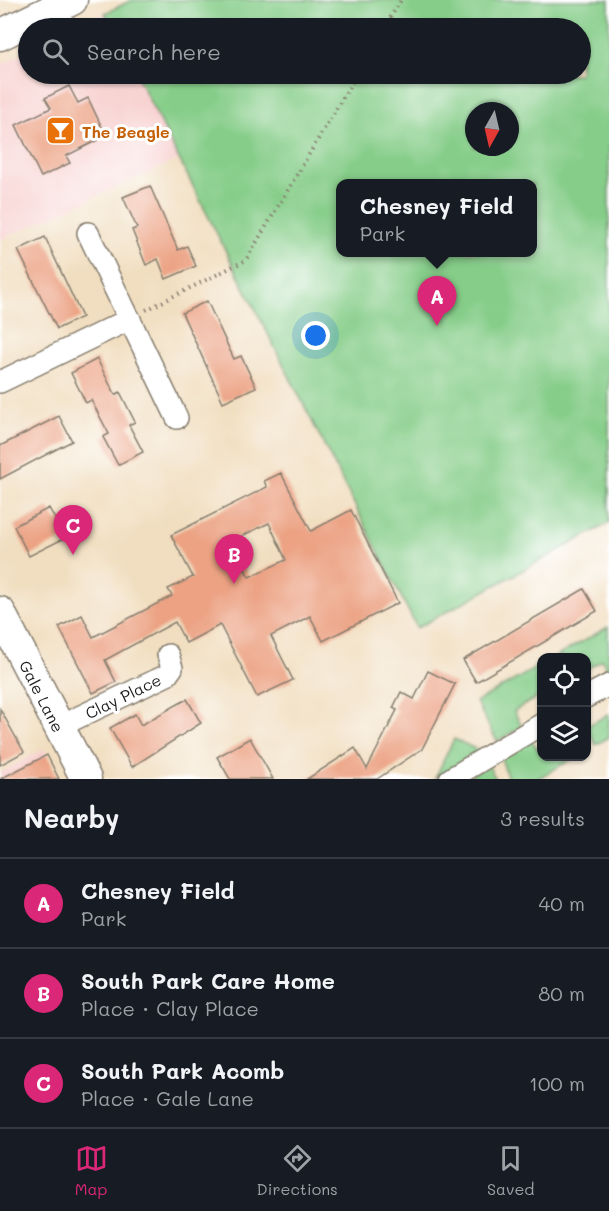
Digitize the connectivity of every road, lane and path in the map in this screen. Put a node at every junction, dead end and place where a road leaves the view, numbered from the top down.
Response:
1 (72, 0) edge
2 (401, 0) edge
3 (35, 18) edge
4 (390, 18) edge
5 (18, 26) edge
6 (0, 35) edge
7 (351, 84) edge
8 (88, 232) dead end
9 (130, 319) junction
10 (0, 382) edge
11 (177, 418) dead end
12 (0, 612) edge
13 (168, 655) dead end
14 (609, 685) edge
15 (591, 694) edge
16 (58, 727) junction
17 (537, 727) edge
18 (86, 779) edge
19 (450, 779) edge

1 - 3 street
2 - 4 path
5 - 6 street
7 - 9 path
8 - 9 street
9 - 10 street
9 - 11 street
12 - 16 street, Gale Lane
13 - 16 street, Clay Place
14 - 15 street
16 - 18 street, Gale Lane
17 - 19 street

